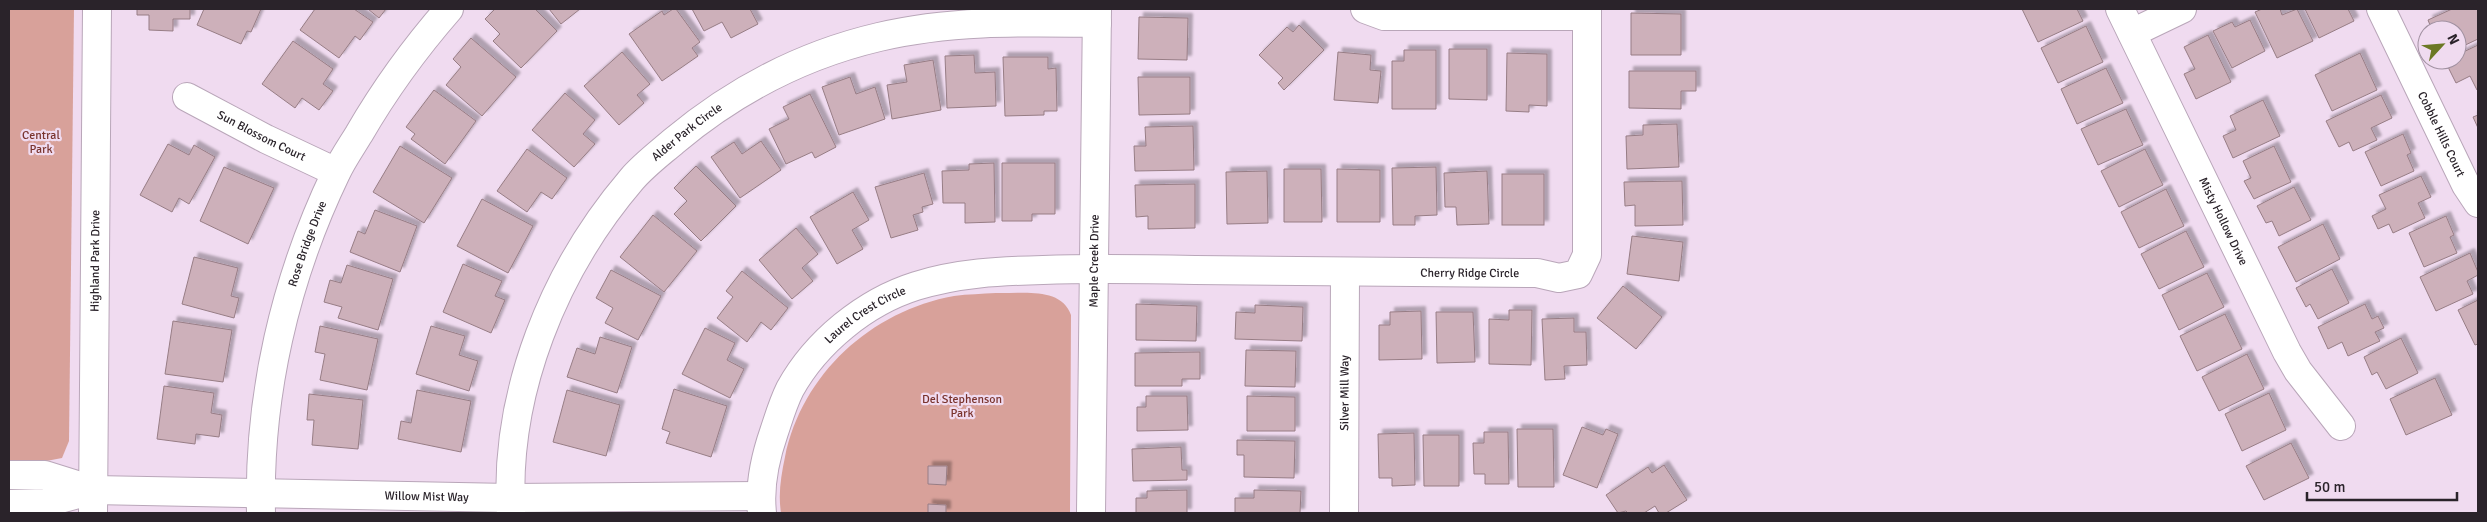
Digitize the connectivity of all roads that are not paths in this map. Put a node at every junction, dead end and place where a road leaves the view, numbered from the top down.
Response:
1 (97, 9) edge
2 (449, 9) edge
3 (1365, 9) edge
4 (2120, 9) edge
5 (2182, 9) edge
6 (2381, 9) edge
7 (1587, 13) edge
8 (1097, 16) edge
9 (2132, 33) junction
10 (187, 97) dead end
11 (336, 172) junction
12 (2478, 203) edge
13 (1093, 268) junction
14 (1345, 273) junction
15 (2341, 426) dead end
16 (9, 475) edge
17 (93, 502) edge
18 (9, 504) edge
19 (261, 504) edge
20 (511, 505) edge
21 (761, 505) edge
22 (1091, 513) edge
23 (1344, 513) edge

1 - 17 street, Highland Park Drive
2 - 11 street, Rose Bridge Drive
3 - 7 street
4 - 9 street, Misty Hollow Drive
5 - 9 street
6 - 12 street, Cobble Hills Court
7 - 14 street, Cherry Ridge Circle
8 - 13 street, Maple Creek Drive
8 - 20 street, Alder Park Circle
9 - 15 street, Misty Hollow Drive
10 - 11 street, Sun Blossom Court
11 - 19 street, Rose Bridge Drive
13 - 14 street, Cherry Ridge Circle
13 - 21 street, Laurel Crest Circle
13 - 22 street, Maple Creek Drive
14 - 23 street, Silver Mill Way
16 - 17 street
17 - 18 street
17 - 19 street, Willow Mist Way
19 - 20 street, Willow Mist Way
20 - 21 street, Willow Mist Way

